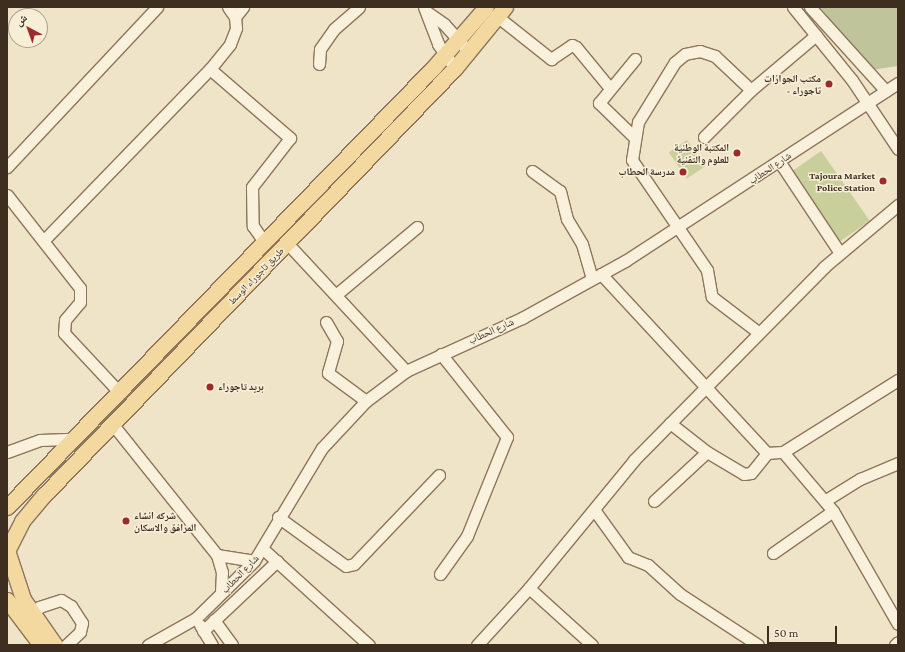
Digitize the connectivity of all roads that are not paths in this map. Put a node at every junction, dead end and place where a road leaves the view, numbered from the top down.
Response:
1 (157, 7) edge
2 (228, 7) edge
3 (243, 7) edge
4 (359, 7) edge
5 (486, 7) edge
6 (793, 7) edge
7 (810, 7) edge
8 (426, 9) edge
9 (502, 12) edge
10 (234, 17) junction
11 (816, 35) junction
12 (458, 40) junction
13 (468, 52) junction
14 (444, 54) junction
15 (635, 59) dead end
16 (319, 64) dead end
17 (455, 68) junction
18 (210, 69) junction
19 (898, 83) edge
20 (609, 87) junction
21 (751, 90) junction
22 (886, 91) junction
23 (868, 103) junction
24 (634, 137) junction
25 (704, 137) dead end
26 (898, 149) edge
27 (779, 161) junction
28 (7, 167) edge
29 (532, 171) dead end
30 (7, 195) edge
31 (898, 206) edge
32 (417, 227) dead end
33 (679, 228) junction
34 (45, 239) junction
35 (264, 242) junction
36 (287, 243) junction
37 (840, 253) junction
38 (597, 277) junction
39 (338, 293) junction
40 (326, 322) dead end
41 (758, 332) junction
42 (441, 354) junction
43 (406, 371) junction
44 (898, 380) edge
45 (704, 389) junction
46 (118, 391) junction
47 (366, 401) junction
48 (670, 423) junction
49 (114, 426) junction
50 (73, 439) junction
51 (7, 452) edge
52 (707, 452) junction
53 (783, 452) junction
54 (767, 453) junction
55 (898, 464) edge
56 (438, 475) dead end
57 (826, 500) junction
58 (654, 501) dead end
59 (7, 507) edge
60 (595, 511) junction
61 (834, 511) junction
62 (278, 517) junction
63 (8, 549) edge
64 (263, 549) junction
65 (772, 553) dead end
66 (217, 555) junction
67 (254, 561) junction
68 (277, 561) junction
69 (440, 574) dead end
70 (529, 588) junction
71 (221, 593) junction
72 (7, 600) edge
73 (33, 614) junction
74 (196, 618) junction
75 (214, 620) junction
76 (898, 624) edge
77 (203, 631) junction
78 (898, 642) edge
79 (361, 643) edge
80 (41, 645) edge
81 (55, 645) edge
82 (66, 645) edge
83 (148, 645) edge
84 (212, 645) edge
85 (232, 645) edge
86 (476, 645) edge
87 (592, 645) edge
88 (758, 645) edge
89 (895, 645) edge

1 - 28 street
2 - 10 street
3 - 10 street
4 - 16 street
5 - 12 main road
6 - 11 street
7 - 22 street
8 - 12 street
8 - 14 street
9 - 13 main road, طريق تاجوراء الوسط
9 - 20 street
10 - 18 street
11 - 21 street
11 - 23 street
12 - 13 street
12 - 14 main road
13 - 17 main road, طريق تاجوراء الوسط
14 - 17 street
14 - 35 main road
15 - 20 street
17 - 36 main road, طريق تاجوراء الوسط
18 - 34 street
18 - 35 street
19 - 22 street, شارع الحطاب
20 - 24 street
21 - 24 street
21 - 25 street
22 - 23 street, شارع الحطاب
23 - 26 street
23 - 27 street, شارع الحطاب
24 - 33 street
27 - 33 street, شارع الحطاب
27 - 37 street
29 - 38 street
30 - 34 street
31 - 37 street
32 - 39 street
33 - 38 street, شارع الحطاب
33 - 41 street
34 - 46 street
35 - 46 main road
36 - 39 street
36 - 49 main road, طريق تاجوراء الوسط
37 - 41 street
38 - 42 street, شارع الحطاب
38 - 45 street
39 - 43 street
40 - 47 street
41 - 45 street
42 - 43 street, شارع الحطاب
42 - 69 street
43 - 47 street, شارع الحطاب
44 - 53 street
45 - 48 street
45 - 54 street
46 - 50 main road
47 - 62 street, شارع الحطاب
48 - 52 street
48 - 60 street
49 - 63 main road, طريق تاجوراء الوسط
49 - 66 street
50 - 51 street
50 - 59 main road
52 - 54 street
52 - 58 street
53 - 54 street
53 - 57 street
55 - 57 street
56 - 62 street
57 - 61 street
60 - 70 street
60 - 88 street
61 - 65 street
61 - 76 street
62 - 64 street, شارع الحطاب
63 - 73 main road, طريق تاجوراء الوسط
64 - 67 street, شارع الحطاب
64 - 68 street
66 - 67 street
66 - 71 street
67 - 71 street, شارع الحطاب
68 - 75 street
68 - 79 street
70 - 86 street
70 - 87 street
71 - 74 street, شارع الحطاب
72 - 80 main road
73 - 81 main road, طريق تاجوراء الوسط
73 - 82 street
74 - 77 street
74 - 83 street, شارع الحطاب
75 - 77 street
75 - 85 street
77 - 84 street
78 - 89 street

